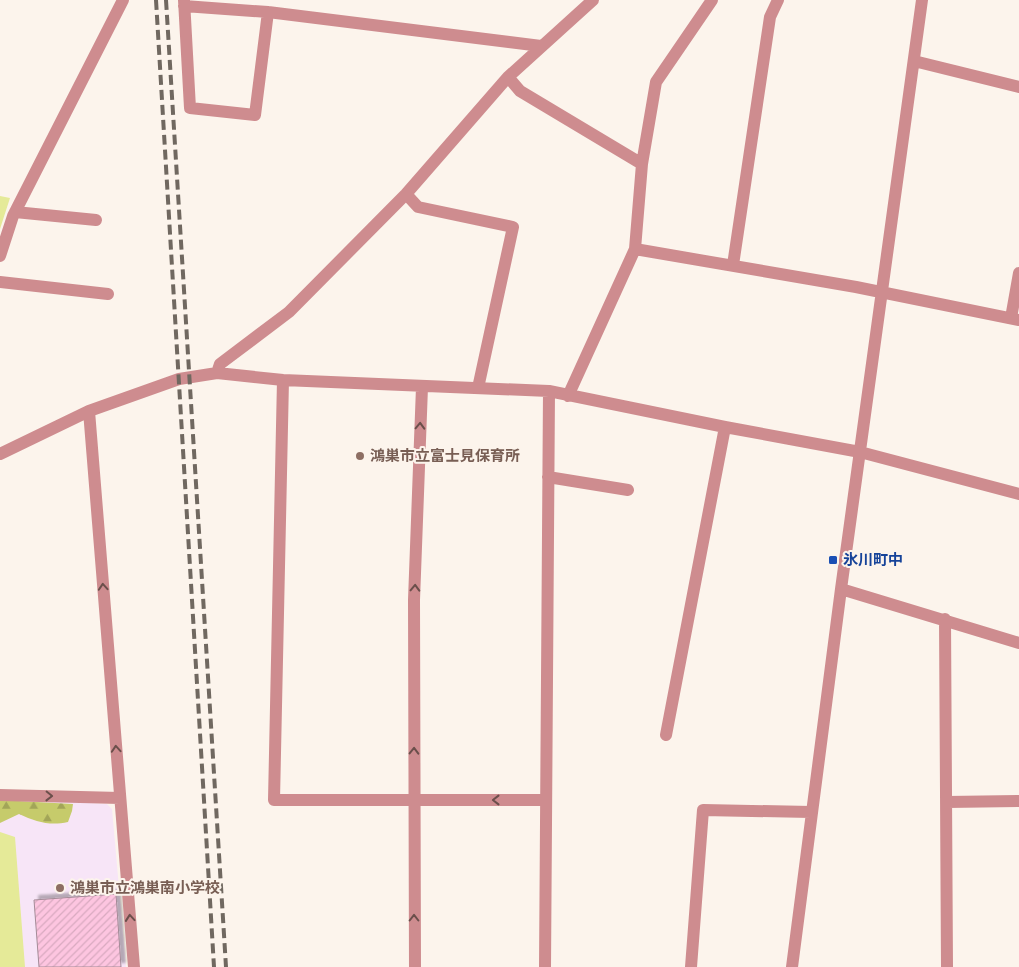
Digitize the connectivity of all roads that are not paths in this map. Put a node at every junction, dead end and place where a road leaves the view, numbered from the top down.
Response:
1 (124, 0) edge
2 (593, 0) edge
3 (712, 0) edge
4 (778, 0) edge
5 (922, 0) edge
6 (184, 3) edge
7 (268, 12) junction
8 (541, 46) junction
9 (914, 61) junction
10 (508, 77) junction
11 (1019, 88) edge
12 (642, 164) junction
13 (406, 194) junction
14 (15, 212) junction
15 (96, 220) dead end
16 (635, 248) junction
17 (0, 256) edge
18 (733, 265) junction
19 (1019, 273) edge
20 (0, 282) edge
21 (882, 292) junction
22 (108, 294) dead end
23 (1015, 319) edge
24 (217, 373) junction
25 (283, 380) junction
26 (422, 387) junction
27 (478, 388) junction
28 (548, 391) junction
29 (568, 396) junction
30 (89, 411) junction
31 (726, 428) junction
32 (860, 452) junction
33 (0, 454) edge
34 (548, 477) junction
35 (628, 490) dead end
36 (1019, 494) edge
37 (841, 588) junction
38 (945, 619) junction
39 (1019, 643) edge
40 (666, 735) dead end
41 (0, 795) edge
42 (120, 798) junction
43 (414, 800) junction
44 (545, 800) junction
45 (1019, 801) edge
46 (947, 802) junction
47 (811, 812) junction
48 (134, 967) edge
49 (415, 967) edge
50 (544, 967) edge
51 (691, 967) edge
52 (792, 967) edge
53 (947, 967) edge

1 - 14 street
2 - 8 street
3 - 12 street
4 - 18 street
5 - 9 street
6 - 7 street
6 - 7 street
7 - 8 street
8 - 10 street
9 - 11 street
9 - 21 street
10 - 12 street
10 - 13 street
12 - 16 street
13 - 24 street
13 - 27 street
14 - 15 street
14 - 17 street
16 - 18 street
16 - 29 street
18 - 21 street
19 - 23 street
20 - 22 street
21 - 23 street
21 - 32 street
24 - 25 street
24 - 30 street
25 - 26 street
25 - 43 street
26 - 27 street
43 -> 26 street
27 - 28 street
28 - 29 street
28 - 34 street
29 - 31 street
30 - 33 street
42 -> 30 street
31 - 32 street
31 - 40 street
32 - 36 street
32 - 37 street
34 - 35 street
34 - 44 street
37 - 38 street
37 - 47 street
38 - 39 street
38 - 46 street
41 -> 42 street
48 -> 42 street
44 -> 43 street
49 -> 43 street
44 - 50 street
45 - 46 street
46 - 53 street
47 - 51 street
47 - 52 street

